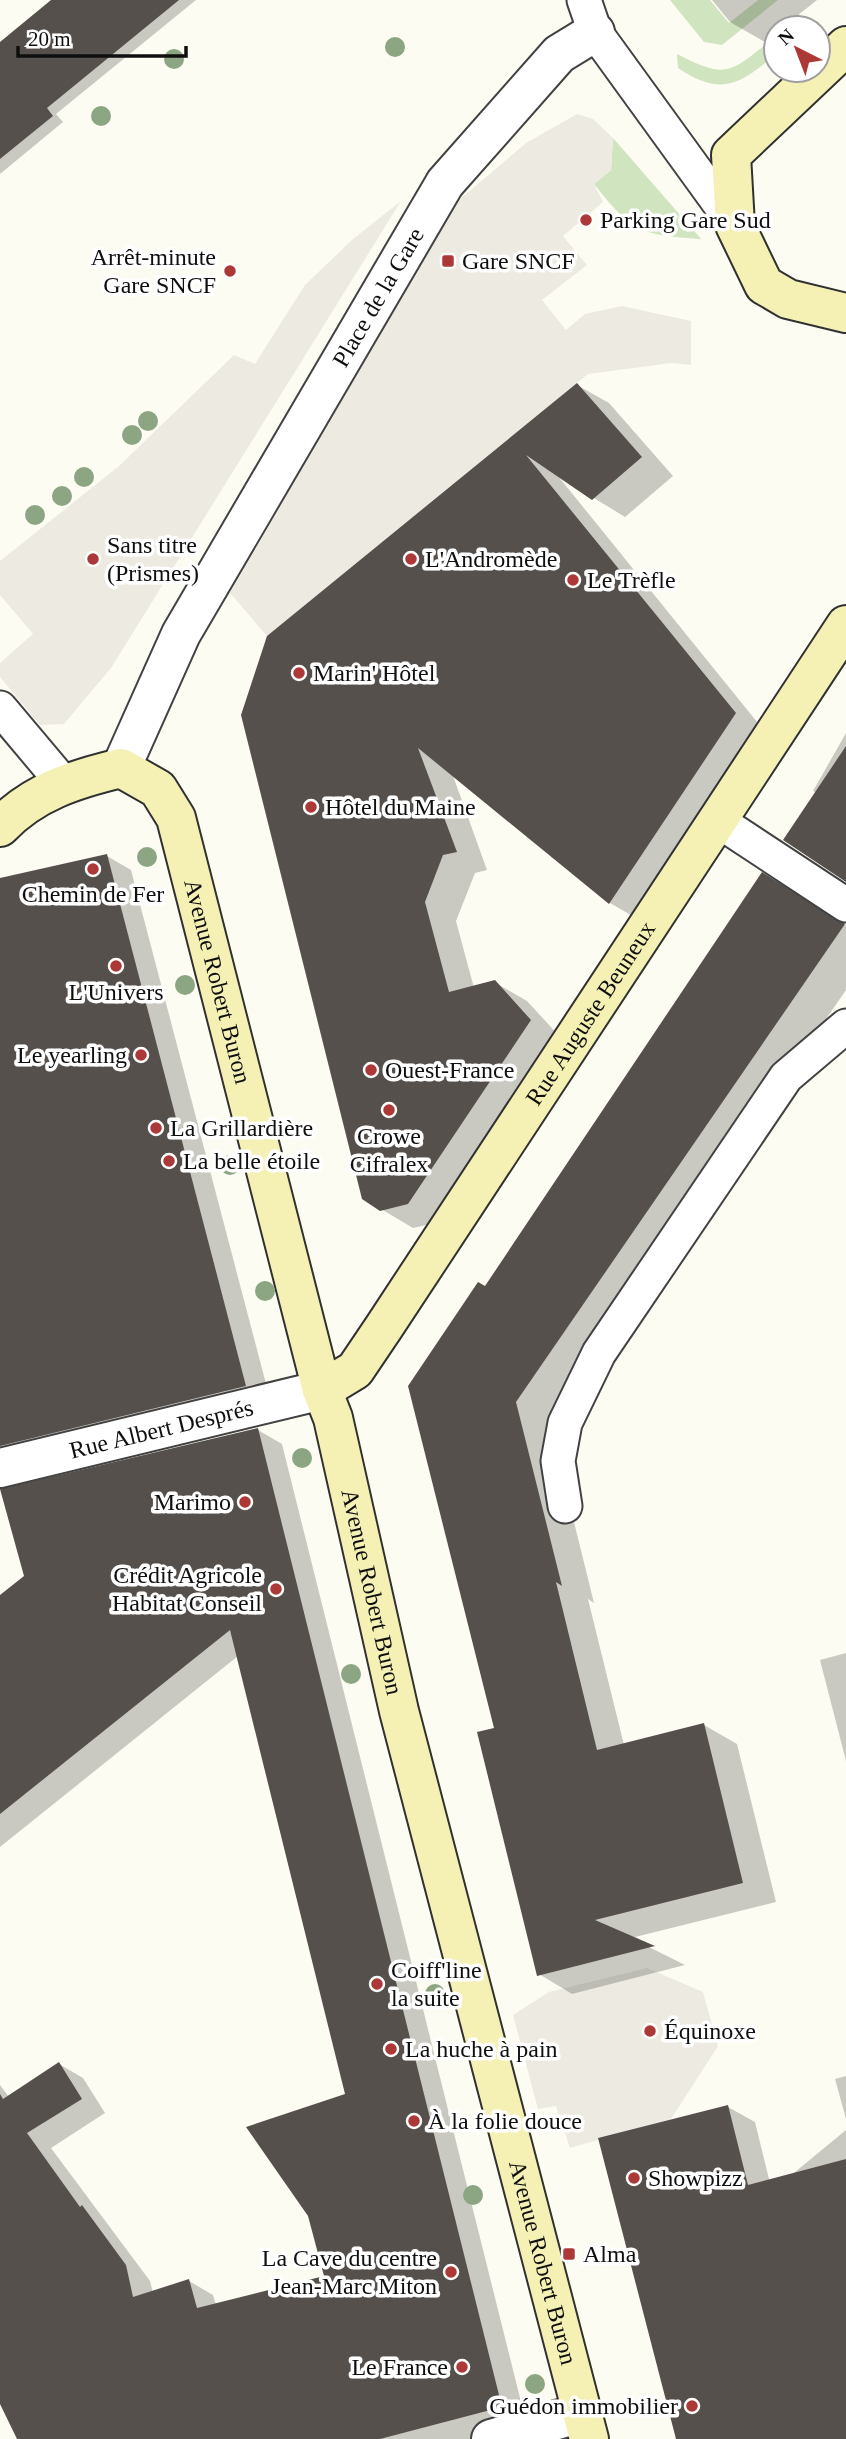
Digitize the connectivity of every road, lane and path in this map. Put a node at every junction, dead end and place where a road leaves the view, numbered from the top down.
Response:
1 (589, 16) edge
2 (846, 46) edge
3 (668, 130) junction
4 (731, 155) junction
5 (735, 225) junction
6 (846, 313) edge
7 (846, 625) edge
8 (0, 708) edge
9 (121, 768) junction
10 (64, 784) junction
11 (717, 820) junction
12 (0, 827) edge
13 (846, 905) edge
14 (846, 1026) edge
15 (322, 1390) junction
16 (0, 1468) edge
17 (565, 1506) dead end
18 (585, 2426) edge
19 (491, 2439) edge

1 - 3 lane, Place de la Gare
1 - 9 street, Place de la Gare
2 - 4 main road
3 - 4 lane
3 - 5 lane, Place de la Gare
4 - 5 main road
5 - 6 main road
7 - 11 main road, Rue Auguste Beuneux
8 - 10 lane
9 - 10 main road
9 - 15 main road, Avenue Robert Buron
10 - 12 main road
11 - 13 lane
11 - 15 main road, Rue Auguste Beuneux
14 - 17 lane
15 - 16 street, Rue Albert Després
15 - 18 main road, Avenue Robert Buron
18 - 19 street

